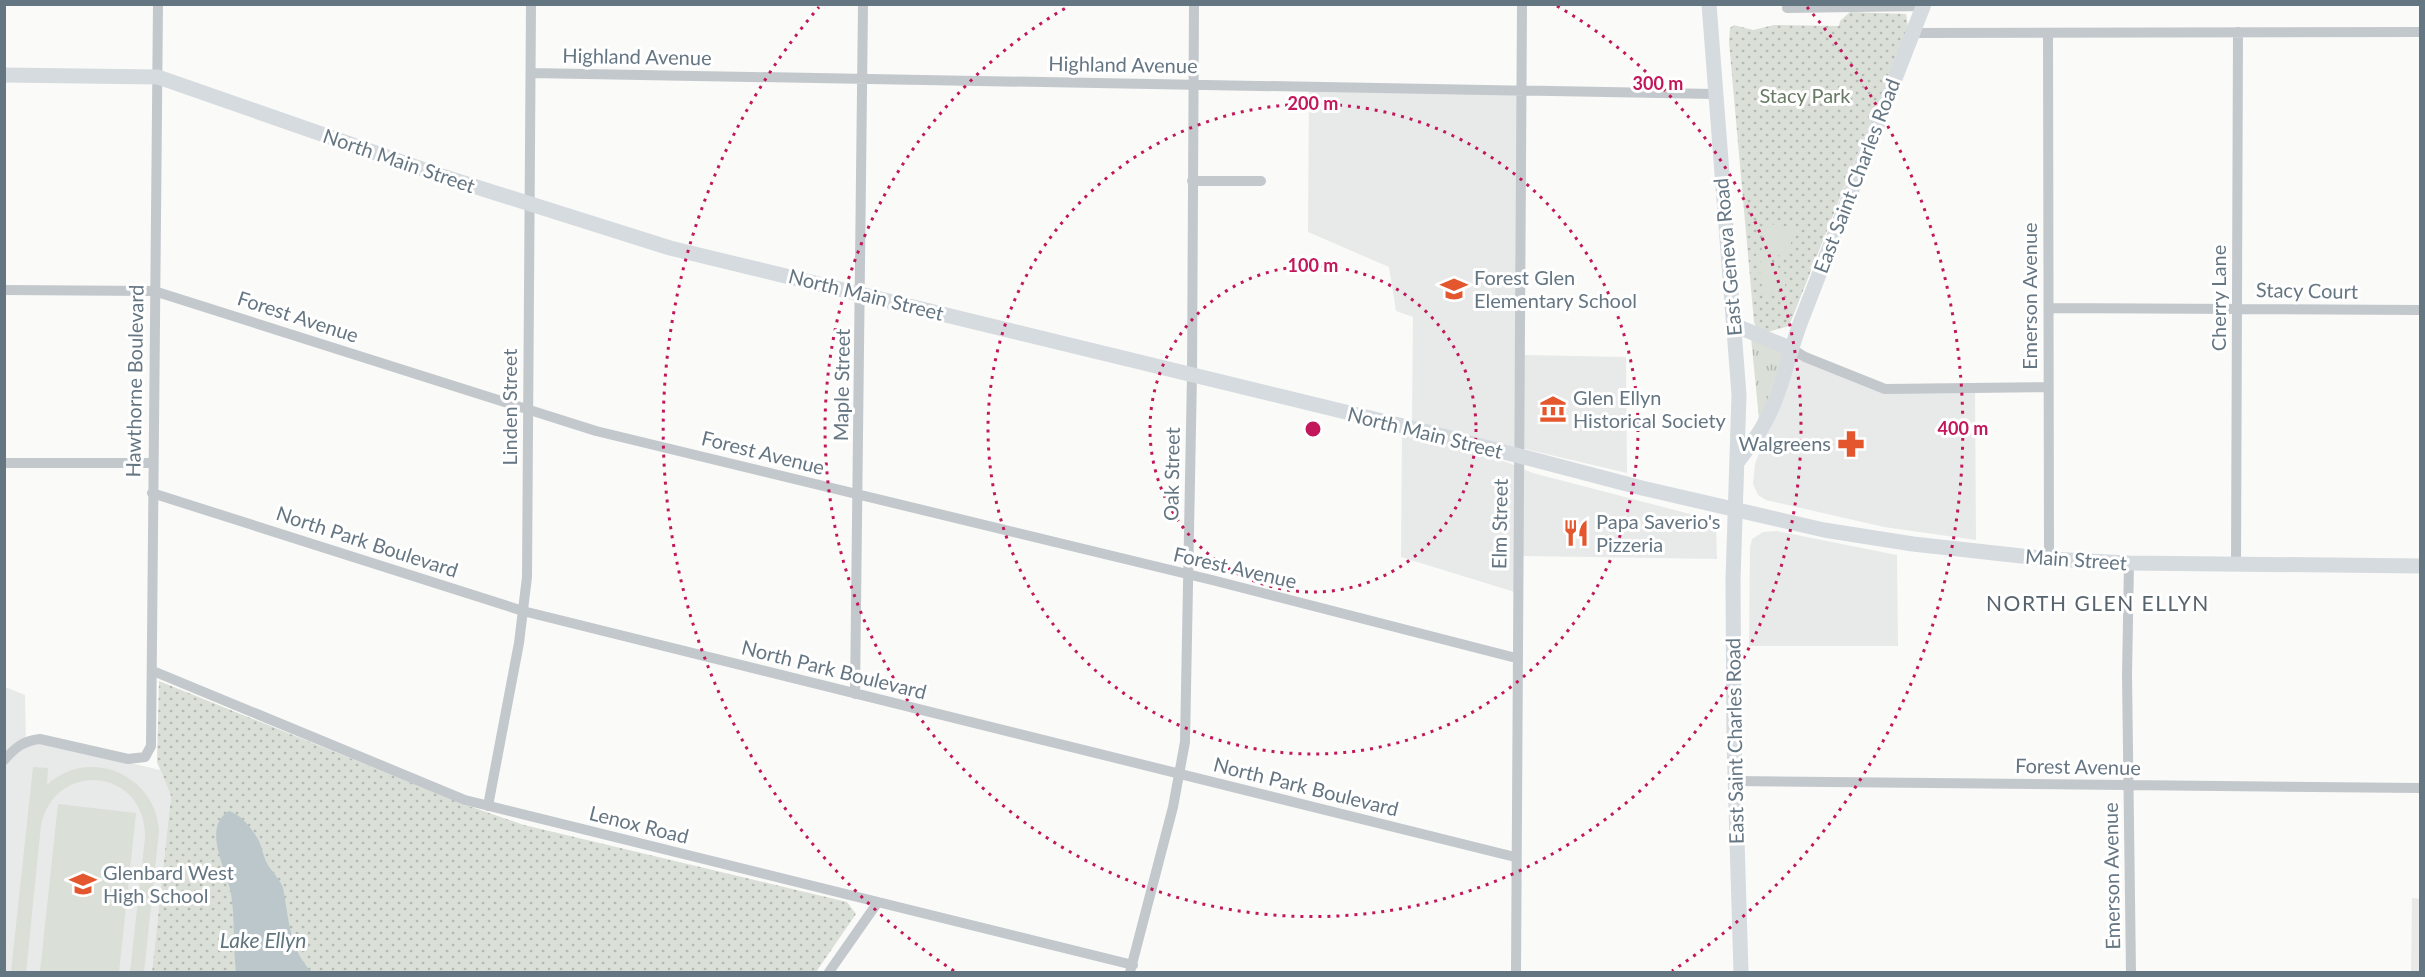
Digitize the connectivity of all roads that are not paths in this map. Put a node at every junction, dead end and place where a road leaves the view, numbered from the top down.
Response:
1 (158, 4) edge
2 (531, 4) edge
3 (863, 4) edge
4 (1194, 4) edge
5 (1522, 4) edge
6 (1709, 4) edge
7 (1924, 5) edge
8 (1787, 8) dead end
9 (2238, 32) junction
10 (2421, 32) edge
11 (1913, 33) junction
12 (2048, 33) junction
13 (531, 73) junction
14 (4, 75) edge
15 (158, 77) junction
16 (862, 79) junction
17 (1193, 85) junction
18 (1521, 89) junction
19 (1716, 94) junction
20 (1192, 181) junction
21 (1261, 182) dead end
22 (530, 205) junction
23 (4, 290) edge
24 (154, 291) junction
25 (861, 294) junction
26 (2049, 308) junction
27 (2238, 308) junction
28 (2421, 310) edge
29 (1734, 325) junction
30 (1792, 349) junction
31 (1192, 375) junction
32 (2048, 387) junction
33 (528, 409) junction
34 (1519, 457) junction
35 (4, 463) edge
36 (152, 463) junction
37 (1737, 463) junction
38 (152, 493) junction
39 (858, 495) junction
40 (1735, 509) junction
41 (2049, 559) junction
42 (2129, 563) junction
43 (2236, 565) junction
44 (2421, 566) edge
45 (1188, 575) junction
46 (523, 611) junction
47 (1516, 658) junction
48 (153, 671) junction
49 (855, 694) junction
50 (4, 760) edge
51 (1179, 774) junction
52 (1735, 781) junction
53 (2128, 786) junction
54 (2421, 788) edge
55 (488, 806) junction
56 (1515, 857) junction
57 (878, 902) junction
58 (1132, 969) edge
59 (829, 972) edge
60 (1516, 972) edge
61 (1741, 972) edge
62 (2131, 972) edge

1 - 15 street, Hawthorne Boulevard
2 - 13 street, Linden Street
3 - 16 street, Maple Street
4 - 17 street, Oak Street
5 - 18 street, Elm Street
6 - 19 street, East Geneva Road
7 - 8 street
7 - 11 street, East Saint Charles Road
9 - 10 street
9 - 12 street
9 - 27 street, Cherry Lane
11 - 12 street
11 - 30 street, East Saint Charles Road
12 - 26 street, Emerson Avenue
13 - 16 street, Highland Avenue
13 - 22 street, Linden Street
14 - 15 street, North Main Street
15 - 22 street, North Main Street
15 - 24 street, Hawthorne Boulevard
16 - 17 street, Highland Avenue
16 - 25 street, Maple Street
17 - 18 street, Highland Avenue
17 - 20 street, Oak Street
18 - 19 street, Highland Avenue
18 - 34 street, Elm Street
19 - 29 street, East Geneva Road
20 - 21 street
20 - 31 street, Oak Street
22 - 25 street, North Main Street
22 - 33 street, Linden Street
23 - 24 street, Forest Avenue
24 - 33 street, Forest Avenue
24 - 36 street, Hawthorne Boulevard
25 - 31 street, North Main Street
25 - 39 street, Maple Street
26 - 27 street, Stacy Court
26 - 32 street, Emerson Avenue
27 - 28 street, Stacy Court
27 - 43 street, Cherry Lane
29 - 30 street
29 - 37 street, East Geneva Road
30 - 32 street
30 - 37 street, East Saint Charles Road
31 - 34 street, North Main Street
31 - 45 street, Oak Street
32 - 41 street, Emerson Avenue
33 - 39 street, Forest Avenue
33 - 46 street, Linden Street
34 - 40 street, North Main Street
34 - 47 street, Elm Street
35 - 36 street
36 - 38 street, Hawthorne Boulevard
37 - 40 street, East Geneva Road
38 - 46 street, North Park Boulevard
38 - 48 street, Hawthorne Boulevard
39 - 45 street, Forest Avenue
39 - 49 street, Maple Street
40 - 41 street, Main Street
40 - 52 street, East Saint Charles Road
41 - 42 street, Main Street
42 - 43 street, Main Street
42 - 53 street, Emerson Avenue
43 - 44 street, Main Street
45 - 47 street, Forest Avenue
45 - 51 street, Oak Street
46 - 49 street, North Park Boulevard
46 - 55 street, Linden Street
47 - 56 street, Elm Street
48 - 50 street, Hawthorne Boulevard
48 - 55 street, Lenox Road
49 - 51 street, North Park Boulevard
51 - 56 street, North Park Boulevard
51 - 58 street, Oak Street
52 - 53 street, Forest Avenue
52 - 61 street, East Saint Charles Road
53 - 54 street, Forest Avenue
53 - 62 street, Emerson Avenue
55 - 57 street, Lenox Road
56 - 60 street, Elm Street
57 - 58 street, Lenox Road
57 - 59 street

